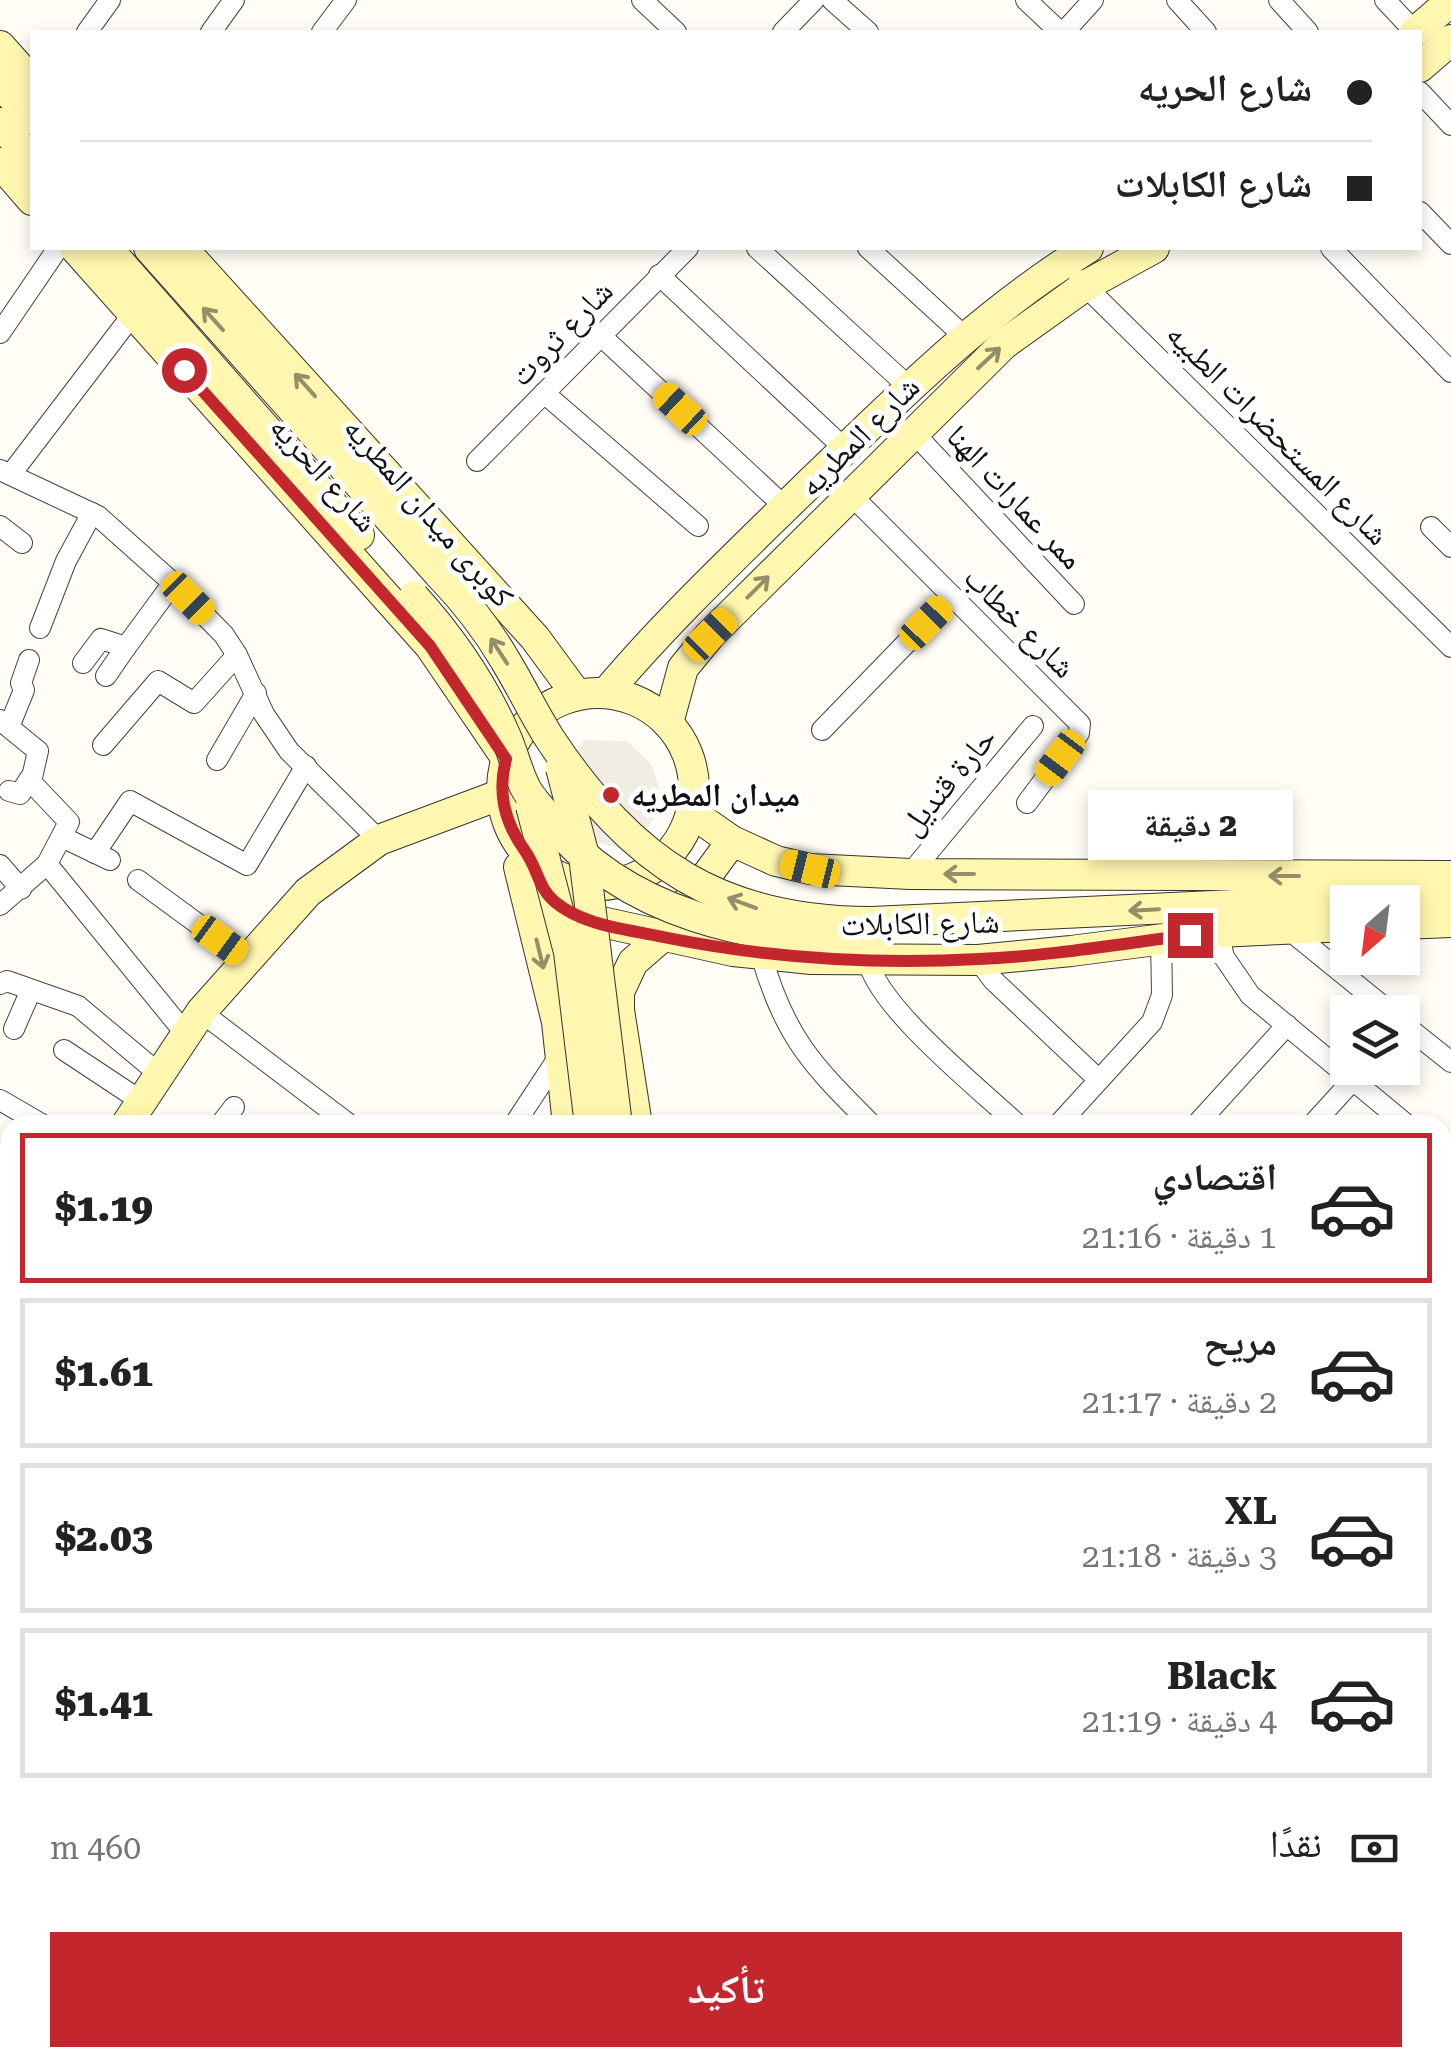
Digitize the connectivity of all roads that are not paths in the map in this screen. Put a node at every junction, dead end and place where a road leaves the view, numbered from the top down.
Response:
1 (110, 0) edge
2 (234, 0) edge
3 (642, 0) edge
4 (814, 0) edge
5 (832, 0) edge
6 (1026, 0) edge
7 (1093, 0) edge
8 (1177, 0) edge
9 (1279, 0) edge
10 (1385, 0) edge
11 (1451, 2) edge
12 (335, 4) edge
13 (88, 30) edge
14 (212, 30) edge
15 (323, 30) edge
16 (674, 30) edge
17 (786, 30) edge
18 (866, 30) edge
19 (1060, 30) edge
20 (1064, 30) edge
21 (1204, 30) edge
22 (1306, 30) edge
23 (1413, 30) edge
24 (1417, 30) edge
25 (1451, 40) edge
26 (0, 46) edge
27 (1422, 65) edge
28 (30, 80) edge
29 (0, 83) edge
30 (1422, 94) edge
31 (30, 117) edge
32 (0, 123) edge
33 (1451, 126) edge
34 (16, 179) edge
35 (1422, 214) edge
36 (1451, 244) edge
37 (57, 250) edge
38 (77, 250) edge
39 (110, 250) edge
40 (150, 250) edge
41 (184, 250) edge
42 (686, 250) edge
43 (759, 250) edge
44 (870, 250) edge
45 (1150, 250) edge
46 (1333, 250) edge
47 (1075, 256) edge
48 (660, 275) junction
49 (1085, 286) junction
50 (132, 314) junction
51 (0, 333) edge
52 (600, 335) junction
53 (964, 337) junction
54 (1451, 372) edge
55 (909, 387) junction
56 (544, 392) junction
57 (912, 432) junction
58 (845, 449) junction
59 (477, 461) dead end
60 (5, 472) edge
61 (850, 494) junction
62 (785, 507) junction
63 (92, 512) junction
64 (0, 526) edge
65 (698, 526) dead end
66 (1430, 527) dead end
67 (22, 543) dead end
68 (1451, 546) edge
69 (475, 574) junction
70 (174, 583) junction
71 (952, 596) junction
72 (1074, 604) dead end
73 (684, 608) junction
74 (413, 611) junction
75 (40, 628) dead end
76 (1446, 634) edge
77 (710, 635) junction
78 (126, 648) junction
79 (237, 655) junction
80 (29, 660) dead end
81 (83, 663) dead end
82 (106, 676) dead end
83 (256, 693) junction
84 (591, 694) junction
85 (668, 722) junction
86 (5, 723) edge
87 (1033, 726) dead end
88 (822, 730) dead end
89 (550, 738) junction
90 (103, 745) dead end
91 (506, 759) junction
92 (217, 760) dead end
93 (306, 766) junction
94 (30, 778) junction
95 (9, 791) dead end
96 (514, 792) junction
97 (1026, 803) dead end
98 (692, 814) junction
99 (509, 825) junction
100 (62, 836) junction
101 (379, 840) junction
102 (732, 841) junction
103 (528, 855) junction
104 (47, 864) junction
105 (0, 866) edge
106 (910, 874) junction
107 (1451, 876) edge
108 (138, 880) dead end
109 (21, 889) junction
110 (1451, 895) edge
111 (0, 905) edge
112 (1330, 927) edge
113 (1288, 929) junction
114 (1218, 932) junction
115 (662, 936) junction
116 (1149, 940) junction
117 (871, 942) junction
118 (761, 954) junction
119 (247, 960) junction
120 (978, 960) junction
121 (0, 984) edge
122 (31, 990) junction
123 (1369, 995) edge
124 (620, 1010) junction
125 (557, 1022) junction
126 (193, 1023) junction
127 (1286, 1025) junction
128 (14, 1029) dead end
129 (1420, 1037) edge
130 (64, 1050) dead end
131 (560, 1055) junction
132 (1330, 1062) edge
133 (1451, 1062) edge
134 (158, 1073) junction
135 (1099, 1080) junction
136 (1348, 1085) edge
137 (1358, 1085) edge
138 (0, 1100) edge
139 (234, 1108) dead end
140 (26, 1115) edge
141 (139, 1115) edge
142 (228, 1115) edge
143 (335, 1115) edge
144 (521, 1115) edge
145 (567, 1115) edge
146 (589, 1115) edge
147 (616, 1115) edge
148 (636, 1115) edge
149 (862, 1115) edge
150 (1007, 1115) edge
151 (1067, 1115) edge
152 (1205, 1115) edge
153 (1321, 1115) edge
154 (1395, 1115) edge

1 - 13 street
2 - 14 street
3 - 16 street
4 - 17 street
5 - 18 street
6 - 19 street
7 - 20 street
8 - 21 street
9 - 22 street
10 - 23 street
11 - 24 main road
12 - 15 street
25 - 27 main road
26 - 28 main road
29 - 31 main road
30 - 33 street
32 - 34 main road
35 - 36 street
37 - 51 street
38 - 50 main road, شارع الحريه
39 - 74 main road, كوبرى ميدان المطريه
89 -> 40 main road, كوبرى ميدان المطريه, bridge
69 -> 41 main road, شارع الحريه
42 - 48 street, شارع ثروت
43 - 55 street
44 - 53 street
45 - 49 main road, شارع المطريه
46 - 54 street
47 - 49 street, شارع المستحضرات الطبيه
47 - 53 main road, شارع المطريه
48 - 52 street, شارع ثروت
48 - 58 street
57 -> 49 main road, شارع المطريه
49 - 76 street, شارع المستحضرات الطبيه
50 - 60 street
50 - 74 main road, شارع الحريه
52 - 56 street, شارع ثروت
52 - 62 street
53 - 55 main road, شارع المطريه
55 - 58 main road, شارع المطريه
56 - 59 street, شارع ثروت
56 - 65 street
57 - 61 main road, شارع المطريه
57 - 72 street, ممر عمارات الهنا
58 - 62 main road, شارع المطريه
60 - 63 street
61 - 71 street, شارع خطاب
77 -> 61 main road, شارع المطريه
62 - 73 main road, شارع المطريه
63 - 70 street
63 - 75 street
64 - 67 street
66 - 68 street
69 - 74 main road
69 - 84 main road, شارع الحريه
70 - 78 street
70 - 79 street
71 - 88 street
71 - 97 street, شارع خطاب
73 - 77 main road
73 - 84 main road, شارع المطريه
74 - 91 main road, شارع الحريه
74 - 96 main road, كوبرى ميدان المطريه, bridge
77 - 85 main road, شارع المطريه
78 - 81 street
78 - 82 street
79 - 83 street
79 - 90 street
80 - 86 street
83 - 92 street
83 - 93 street
84 - 85 main road
84 - 91 main road
85 - 98 main road
86 - 94 street
87 - 106 street, حارة قنديل
117 -> 89 main road, كوبرى ميدان المطريه, bridge
89 - 147 main road, bridge
91 - 96 main road
93 - 100 street
93 - 101 street
94 - 95 street
94 - 100 street
96 - 99 main road
96 - 101 main road
96 - 117 main road, كوبرى ميدان المطريه, bridge
96 - 146 main road, bridge
98 - 102 main road, شارع الكابلات
98 - 103 main road
99 - 103 main road, شارع الكابلات
99 -> 125 main road
100 - 104 street
101 - 119 main road
102 - 106 main road, شارع الكابلات
102 - 115 main road
103 - 115 main road, شارع الكابلات
104 - 109 street
104 - 126 street
105 - 109 street
107 -> 106 main road, شارع الكابلات
108 - 119 street
109 - 111 street
110 -> 117 main road, كوبرى ميدان المطريه
112 - 113 main road, شارع الكابلات
113 - 114 main road, شارع الكابلات
113 - 123 street
114 - 116 main road, شارع الكابلات
114 - 127 street
115 - 118 main road, شارع الكابلات
115 - 124 main road
116 - 117 main road, كوبرى ميدان المطريه
116 - 120 main road, شارع الكابلات
116 - 135 street
117 - 118 main road, شارع الكابلات
117 - 120 main road, شارع الكابلات
117 - 150 street
118 - 149 street
119 - 126 main road
120 - 135 street
121 - 122 street
122 - 128 street
122 - 134 street
124 - 125 main road
124 - 148 main road
125 - 131 main road
126 - 134 main road
126 - 143 street
127 - 132 street
127 - 152 street
129 - 133 street
130 - 141 street
131 - 144 street
131 - 145 main road
134 - 141 main road
135 - 151 street
136 - 153 street
137 - 154 street
138 - 140 street
139 - 142 street

